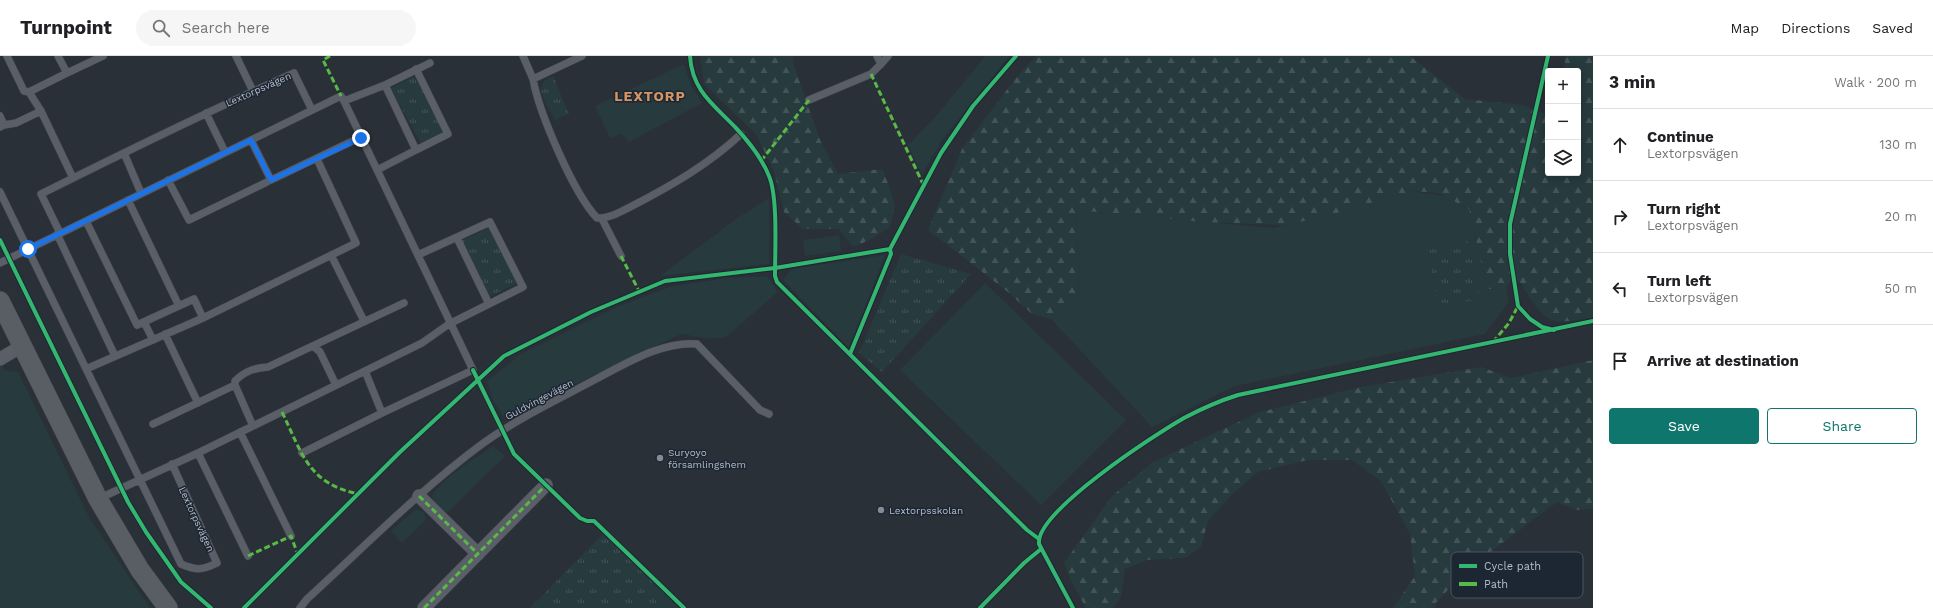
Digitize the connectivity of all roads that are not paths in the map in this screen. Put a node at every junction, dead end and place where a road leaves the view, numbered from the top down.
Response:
1 (7, 56) edge
2 (58, 56) edge
3 (103, 56) edge
4 (236, 56) edge
5 (523, 56) edge
6 (582, 56) edge
7 (877, 56) edge
8 (888, 56) edge
9 (430, 63) dead end
10 (881, 64) junction
11 (416, 69) junction
12 (67, 73) junction
13 (533, 79) junction
14 (385, 85) junction
15 (252, 91) junction
16 (29, 92) junction
17 (343, 99) junction
18 (809, 100) dead end
19 (312, 110) junction
20 (41, 111) junction
21 (206, 113) junction
22 (0, 116) edge
23 (2, 126) edge
24 (741, 134) dead end
25 (361, 138) junction
26 (251, 140) junction
27 (416, 150) junction
28 (225, 152) junction
29 (124, 154) junction
30 (317, 159) junction
31 (377, 170) junction
32 (73, 178) junction
33 (168, 180) junction
34 (268, 182) dead end
35 (0, 192) edge
36 (141, 193) junction
37 (128, 200) junction
38 (602, 219) junction
39 (86, 221) junction
40 (59, 233) junction
41 (457, 238) junction
42 (28, 249) junction
43 (331, 255) junction
44 (418, 256) junction
45 (621, 256) dead end
46 (0, 263) edge
47 (0, 301) edge
48 (404, 303) dead end
49 (489, 304) junction
50 (179, 306) junction
51 (203, 318) junction
52 (364, 321) junction
53 (144, 322) junction
54 (449, 324) junction
55 (165, 334) junction
56 (153, 340) junction
57 (22, 346) junction
58 (313, 346) junction
59 (115, 356) junction
60 (0, 359) edge
61 (86, 369) junction
62 (365, 371) junction
63 (235, 385) junction
64 (336, 385) junction
65 (198, 403) junction
66 (382, 413) junction
67 (769, 414) dead end
68 (153, 424) dead end
69 (253, 426) junction
70 (240, 432) junction
71 (198, 453) junction
72 (302, 453) dead end
73 (172, 464) junction
74 (139, 479) junction
75 (546, 485) dead end
76 (419, 496) junction
77 (98, 499) junction
78 (291, 536) dead end
79 (478, 554) junction
80 (248, 556) dead end
81 (168, 608) edge
82 (300, 608) edge
83 (424, 608) edge

1 - 16 lane
2 - 12 lane
3 - 12 lane
4 - 15 lane
5 - 13 lane
6 - 13 lane
7 - 10 lane
8 - 10 lane
9 - 11 lane
10 - 18 lane
11 - 14 lane
11 - 27 lane
12 - 16 lane
13 - 38 lane
14 - 17 lane
14 - 27 lane
15 - 19 lane, Lextorpsvägen
15 - 21 lane, Lextorpsvägen
16 - 20 lane
17 - 19 lane
17 - 25 lane
19 - 26 lane
20 - 23 lane
20 - 32 lane
21 - 28 lane
21 - 29 lane, Lextorpsvägen
22 - 23 lane
24 - 38 lane
25 - 30 lane
25 - 31 lane
26 - 28 lane
26 - 30 lane
27 - 31 lane
28 - 33 lane
29 - 32 lane, Lextorpsvägen
29 - 36 lane
30 - 43 lane
31 - 44 lane
32 - 40 lane, Lextorpsvägen
33 - 34 lane
33 - 36 lane
35 - 42 lane, Lextorpsvägen
36 - 37 lane
37 - 39 lane
37 - 50 lane
38 - 45 lane
39 - 40 lane
39 - 53 lane
40 - 42 lane
40 - 59 lane, Lextorpsvägen
41 - 44 lane
41 - 49 lane
41 - 49 lane
42 - 46 lane
42 - 61 lane, Lextorpsvägen
43 - 51 lane
43 - 52 lane
44 - 54 lane
47 - 57 street
48 - 52 lane
49 - 54 lane
50 - 51 lane
50 - 53 lane
51 - 55 lane
52 - 58 lane
53 - 56 lane
54 - 62 lane
54 - 66 lane
55 - 56 lane
55 - 65 lane
56 - 59 lane
57 - 60 street
57 - 77 street
58 - 63 lane
58 - 64 lane
59 - 61 lane
61 - 74 lane, Lextorpsvägen
62 - 64 lane
62 - 66 lane
63 - 65 lane
63 - 69 lane
64 - 69 lane
65 - 68 lane
66 - 72 lane
67 - 76 lane, Guldvingevägen
69 - 70 lane
70 - 71 lane
70 - 78 lane
71 - 73 lane
71 - 80 lane
73 - 74 lane
73 - 74 lane, Lextorpsvägen
74 - 77 lane
75 - 79 street
76 - 79 street
76 - 82 lane, Guldvingevägen
77 - 81 street
79 - 83 street

